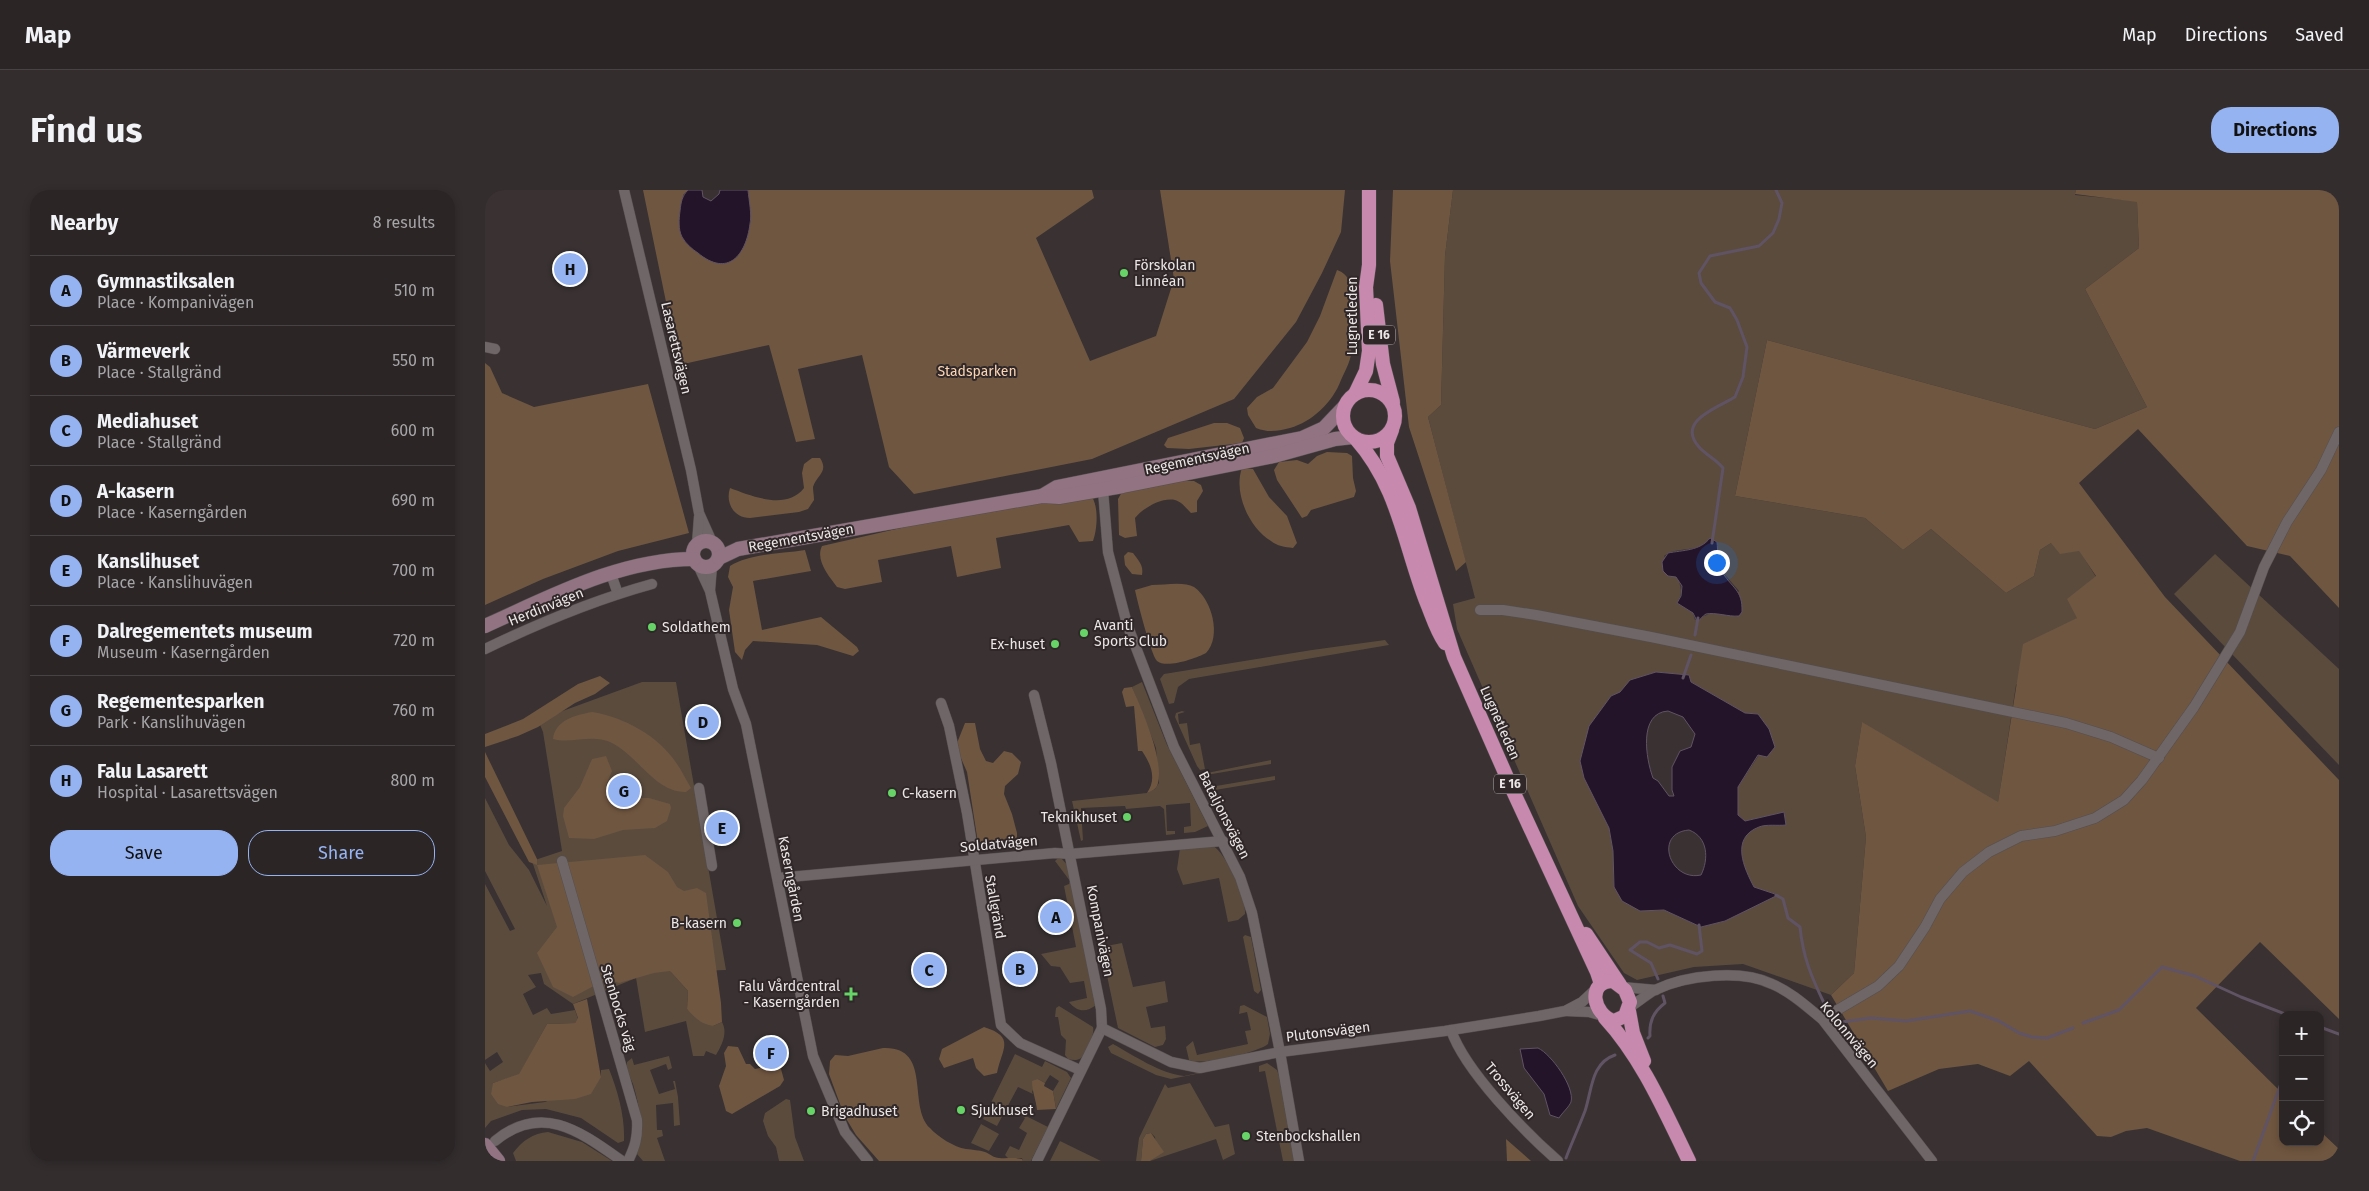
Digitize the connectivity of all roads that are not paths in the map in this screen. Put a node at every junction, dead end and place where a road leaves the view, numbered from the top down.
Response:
1 (624, 190) edge
2 (1369, 190) edge
3 (1369, 265) junction
4 (1355, 394) junction
5 (1393, 404) junction
6 (1344, 407) junction
7 (1391, 430) junction
8 (2339, 432) edge
9 (1355, 438) junction
10 (1272, 450) junction
11 (1103, 484) junction
12 (699, 513) junction
13 (714, 552) junction
14 (696, 553) junction
15 (611, 574) junction
16 (652, 584) dead end
17 (710, 591) junction
18 (618, 594) junction
19 (1480, 610) dead end
20 (485, 626) edge
21 (485, 649) edge
22 (1454, 657) junction
23 (1034, 695) dead end
24 (941, 703) dead end
25 (2159, 758) junction
26 (699, 788) dead end
27 (1223, 841) junction
28 (1070, 854) junction
29 (561, 861) dead end
30 (973, 861) junction
31 (712, 866) dead end
32 (778, 878) junction
33 (1569, 910) junction
34 (1599, 986) junction
35 (1621, 986) junction
36 (1656, 990) junction
37 (1629, 1009) junction
38 (1565, 1011) junction
39 (1604, 1017) junction
40 (1822, 1020) junction
41 (1102, 1028) junction
42 (1451, 1030) junction
43 (1280, 1052) junction
44 (1080, 1070) junction
45 (1655, 1093) junction
46 (490, 1143) edge
47 (498, 1161) edge
48 (622, 1161) edge
49 (628, 1161) edge
50 (868, 1161) edge
51 (1037, 1161) edge
52 (1299, 1161) edge
53 (1558, 1161) edge
54 (1689, 1161) edge
55 (1932, 1161) edge

1 - 12 street, Lasarettsvägen
2 - 3 highway, Lugnetleden / E 16
3 - 4 highway, Lugnetleden / E 16
3 - 5 highway, Lugnetleden / E 16
4 - 5 highway
4 - 6 highway, E 16
5 - 7 highway, E 16
6 - 9 highway, E 16
6 - 10 main road, Regementsvägen
7 - 9 highway
7 - 22 highway, Lugnetleden / E 16
8 - 25 street
9 - 10 main road, Regementsvägen
9 - 22 highway, Lugnetleden / E 16
10 - 11 main road, Regementsvägen
11 - 13 main road, Regementsvägen
11 - 27 street, Bataljonsvägen
12 - 13 street, Lasarettsvägen
12 - 14 street, Lasarettsvägen
13 - 14 main road, Regementsvägen
13 - 14 main road
13 - 17 street, Kaserngården
14 - 15 main road
14 - 17 street, Kaserngården
15 - 18 street
15 - 20 main road
16 - 18 street, Herdinvägen
17 - 32 street, Kaserngården
18 - 21 street, Herdinvägen
19 - 25 street
22 - 33 highway, Lugnetleden / E 16
23 - 28 street, Kompanivägen
24 - 30 street, Stallgränd
25 - 40 street
26 - 31 street
27 - 28 street, Soldatvägen
27 - 43 street, Bataljonsvägen
28 - 30 street, Soldatvägen
28 - 41 street, Kompanivägen
29 - 49 street, Stenbocks väg
30 - 32 street, Soldatvägen
30 - 44 street, Stallgränd
32 - 50 street, Kaserngården
33 - 34 highway, Lugnetleden / E 16
33 - 35 highway, Lugnetleden / E 16
34 - 35 highway
34 - 38 street, Plutonsvägen
34 - 39 highway, E 16
35 - 36 street, Kolonnvägen
35 - 37 highway, E 16
36 - 37 street, Kolonnvägen
36 - 40 street, Kolonnvägen
37 - 39 highway
37 - 45 highway, E 16
38 - 39 street, Plutonsvägen
38 - 42 street, Plutonsvägen
39 - 45 highway, E 16
40 - 55 street, Kolonnvägen
41 - 43 street, Plutonsvägen
41 - 44 street
42 - 43 street, Plutonsvägen
42 - 53 street, Trossvägen
43 - 52 street, Bataljonsvägen
44 - 51 street
45 - 54 highway, E 16
46 - 47 main road
46 - 48 street

